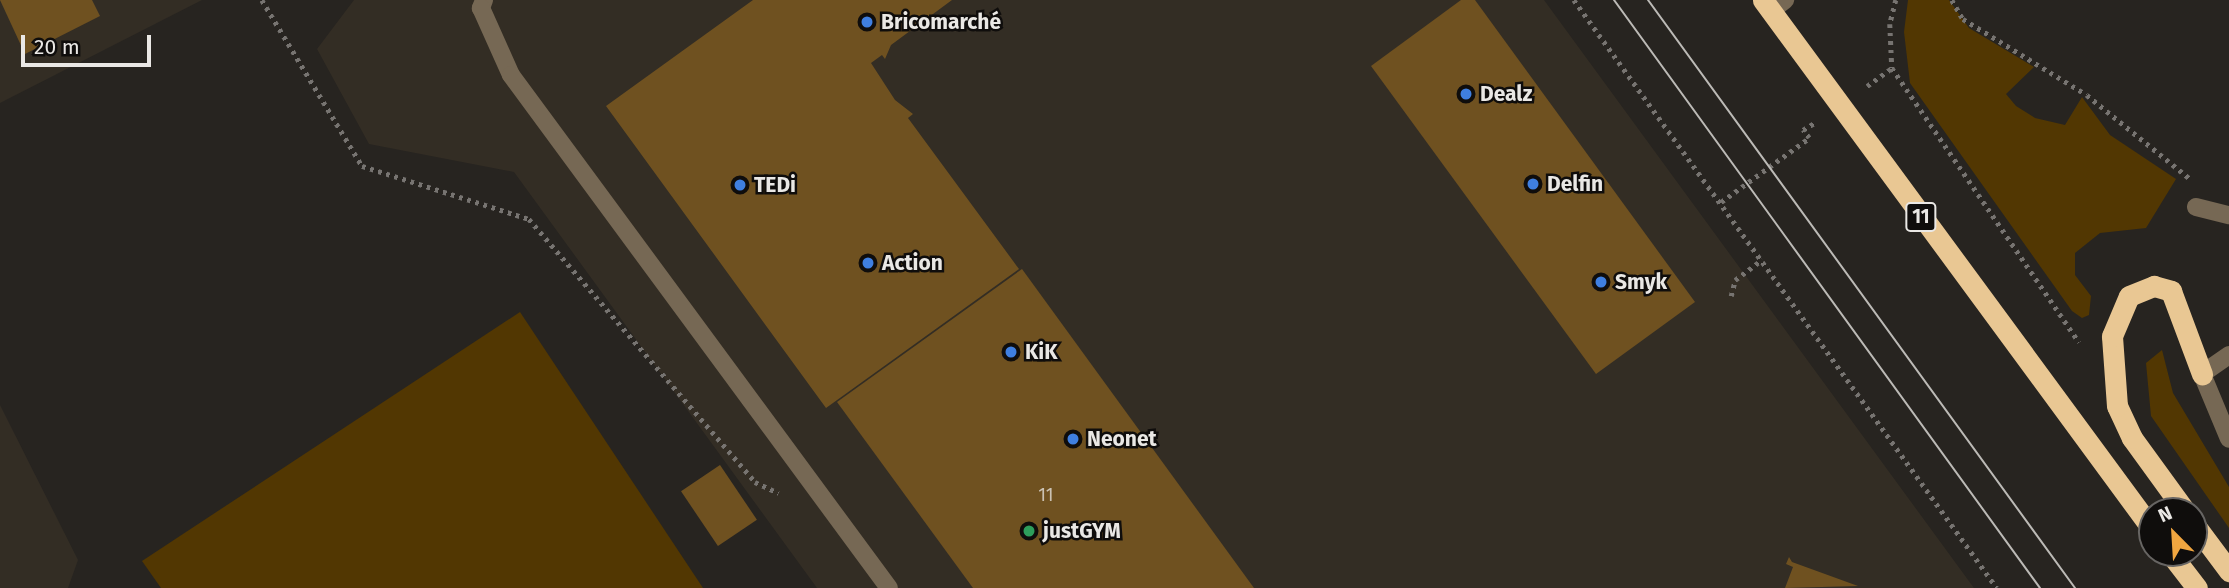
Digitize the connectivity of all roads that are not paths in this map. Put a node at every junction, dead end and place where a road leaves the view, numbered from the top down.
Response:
1 (484, 0) edge
2 (1773, 4) edge
3 (2196, 207) road end
4 (2229, 215) edge
5 (2229, 355) edge
6 (2202, 374) junction
7 (2229, 439) edge
8 (2175, 497) edge
9 (2138, 510) edge
10 (2208, 543) edge
11 (2181, 567) edge
12 (2229, 571) edge
13 (889, 588) edge
14 (2197, 588) edge

1 - 13 street
2 - 9 highway, 11
3 - 4 street
5 - 6 street
6 - 7 street
6 - 8 highway
10 - 12 highway
11 - 14 highway

